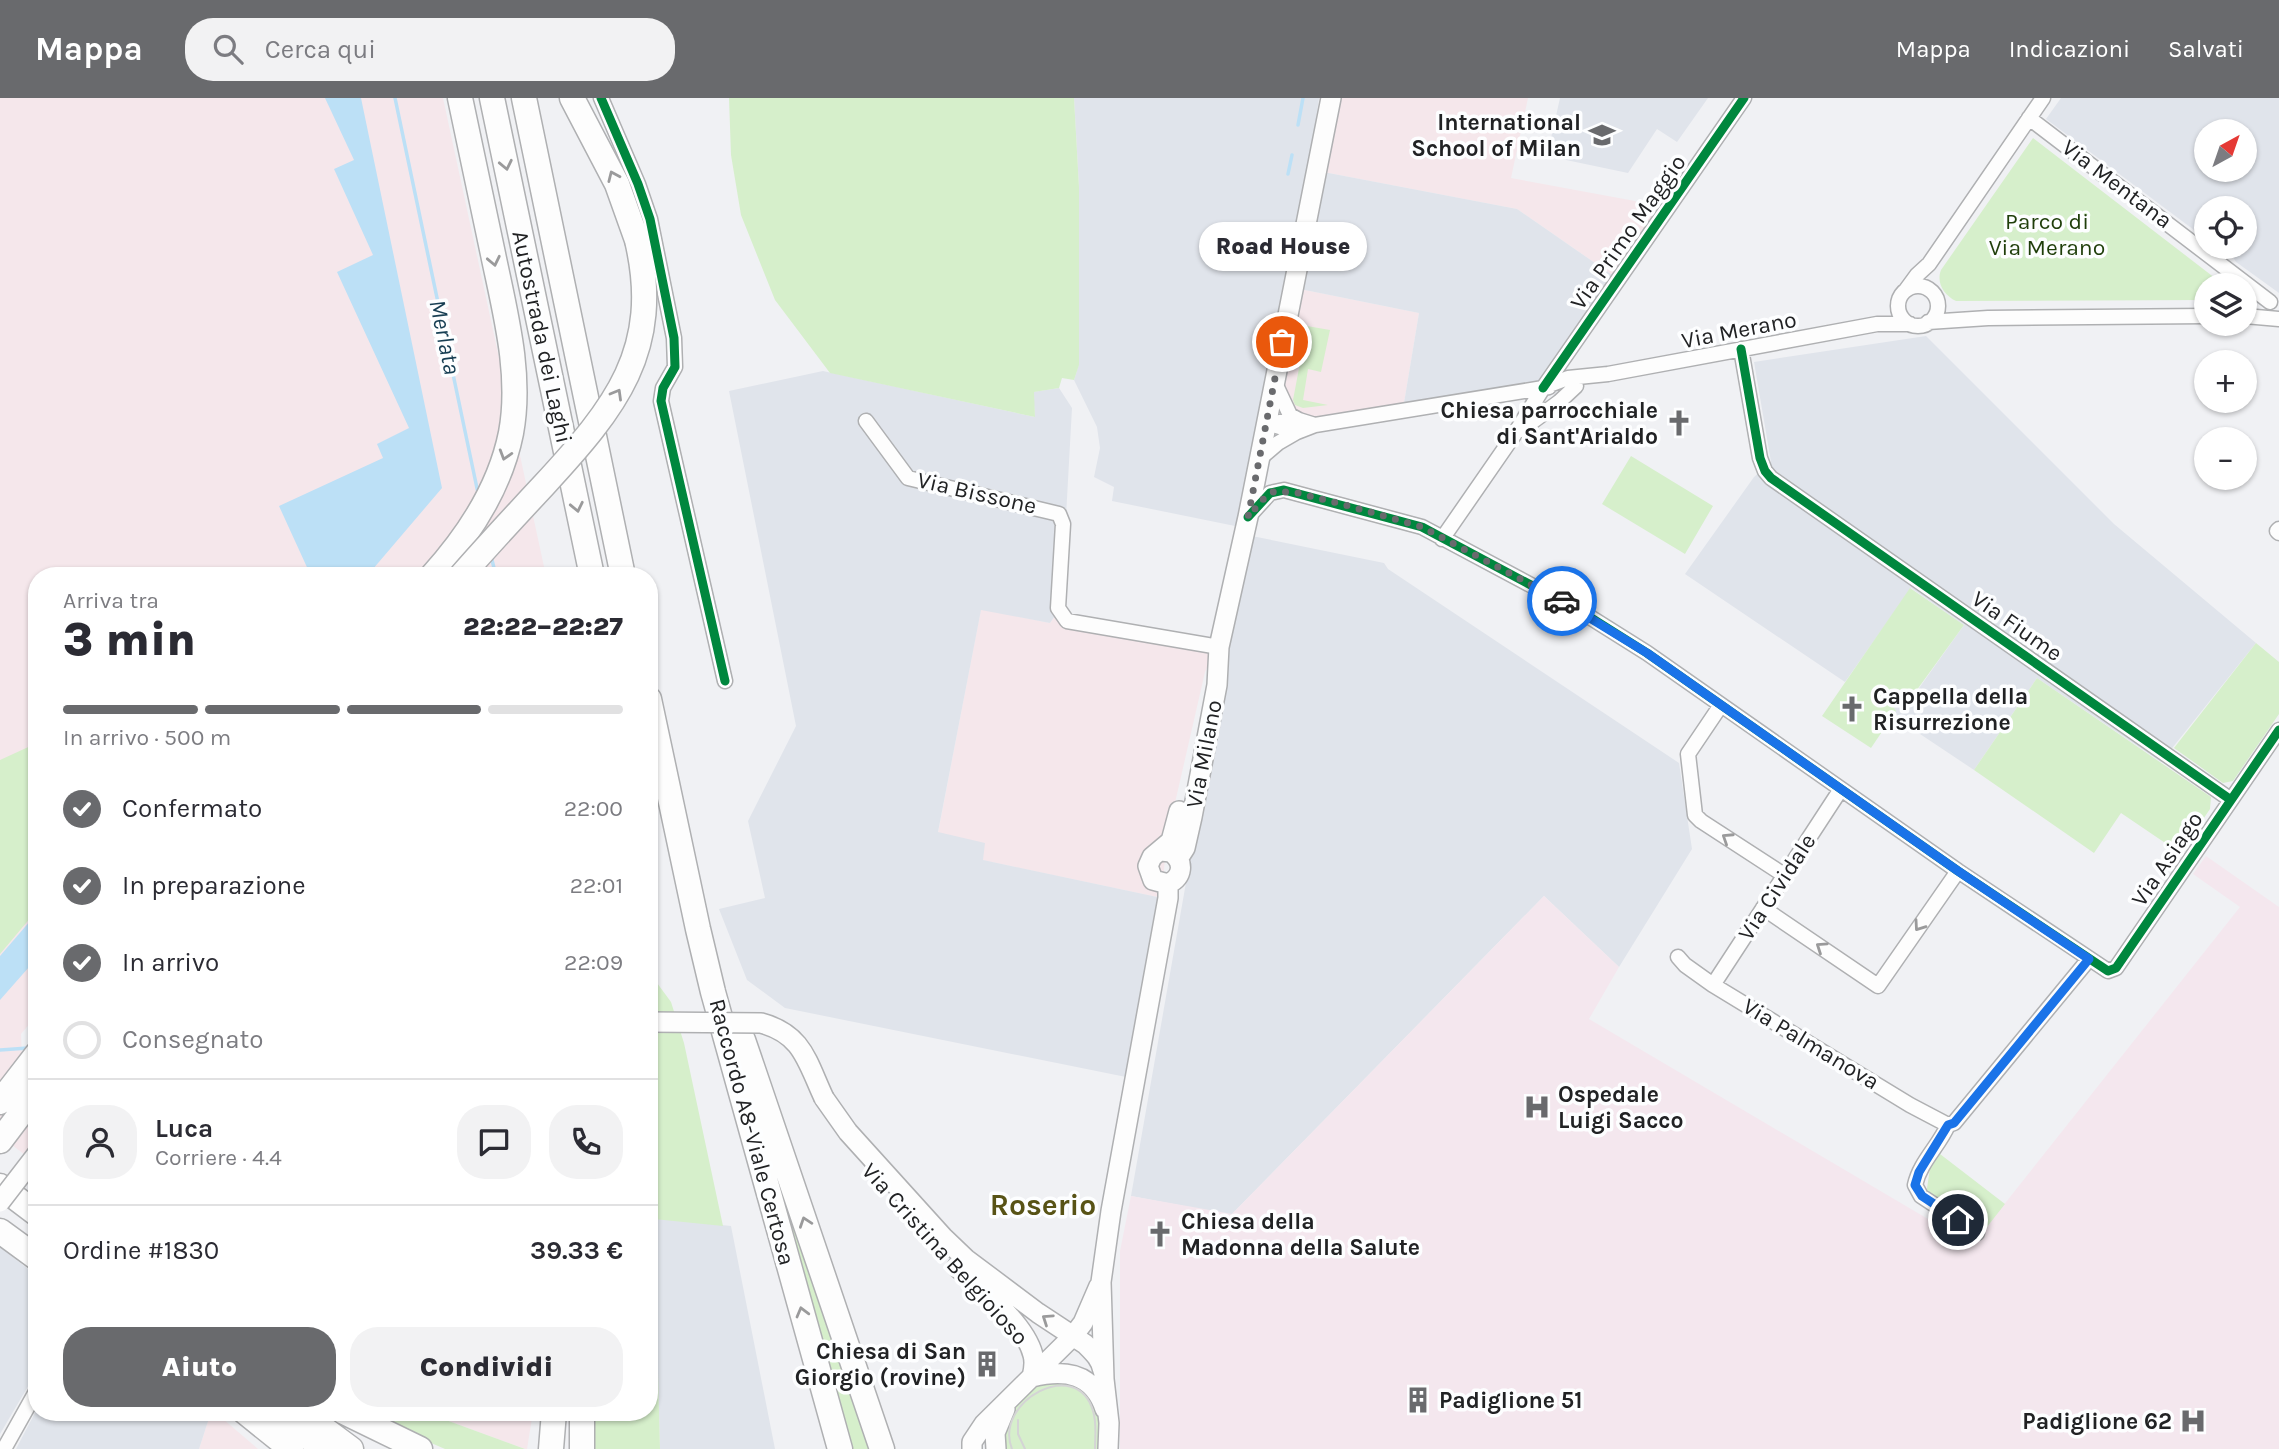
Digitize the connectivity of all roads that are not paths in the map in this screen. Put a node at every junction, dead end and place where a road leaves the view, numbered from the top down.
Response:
1 (460, 98) edge
2 (492, 98) edge
3 (524, 98) edge
4 (572, 98) edge
5 (601, 98) edge
6 (1331, 98) edge
7 (1744, 98) edge
8 (2042, 98) edge
9 (2029, 117) junction
10 (1929, 264) junction
11 (1906, 289) junction
12 (1934, 297) junction
13 (2270, 302) dead end
14 (1898, 306) junction
15 (2194, 316) edge
16 (2257, 317) edge
17 (1987, 318) junction
18 (2279, 319) edge
19 (1928, 322) junction
20 (1877, 324) junction
21 (1910, 324) junction
22 (1741, 349) junction
23 (1608, 374) junction
24 (1274, 381) junction
25 (1576, 386) junction
26 (1543, 388) junction
27 (866, 421) dead end
28 (1266, 423) junction
29 (1298, 426) junction
30 (1514, 435) junction
31 (1257, 461) junction
32 (1248, 517) junction
33 (1442, 538) junction
34 (439, 567) edge
35 (469, 567) edge
36 (590, 567) edge
37 (621, 567) edge
38 (1219, 647) junction
39 (725, 681) dead end
40 (1721, 705) junction
41 (2279, 730) edge
42 (658, 741) edge
43 (1841, 789) junction
44 (2231, 800) junction
45 (673, 812) junction
46 (1170, 855) junction
47 (1958, 871) junction
48 (1784, 875) junction
49 (1168, 884) junction
50 (1763, 908) junction
51 (1678, 957) dead end
52 (2089, 959) junction
53 (1713, 985) junction
54 (658, 1022) edge
55 (28, 1066) edge
56 (824, 1098) junction
57 (0, 1102) edge
58 (28, 1104) edge
59 (1948, 1125) junction
60 (0, 1141) edge
61 (28, 1166) edge
62 (0, 1184) edge
63 (28, 1201) edge
64 (0, 1202) edge
65 (28, 1207) edge
66 (0, 1210) edge
67 (28, 1230) edge
68 (0, 1231) edge
69 (1977, 1233) dead end
70 (28, 1251) edge
71 (1101, 1282) junction
72 (1022, 1301) junction
73 (1073, 1336) junction
74 (1026, 1339) junction
75 (1032, 1377) junction
76 (1104, 1379) junction
77 (1016, 1394) junction
78 (28, 1406) edge
79 (256, 1421) edge
80 (286, 1421) edge
81 (313, 1421) edge
82 (363, 1421) edge
83 (553, 1421) edge
84 (582, 1421) edge
85 (1109, 1423) junction
86 (4, 1449) edge
87 (291, 1449) edge
88 (324, 1449) edge
89 (351, 1449) edge
90 (421, 1449) edge
91 (551, 1449) edge
92 (582, 1449) edge
93 (840, 1449) edge
94 (882, 1449) edge
95 (972, 1449) edge
96 (996, 1449) edge
97 (1108, 1449) edge

1 -> 34 highway
2 -> 36 highway, Autostrada dei Laghi
3 - 37 highway, Autostrada dei Laghi
35 -> 4 highway, bridge
5 - 39 street
6 - 24 main road, Via Milano
7 - 26 street, Via Primo Maggio
8 - 9 street
9 - 10 street
9 - 13 street, Via Mentana
10 - 11 street
10 - 12 street
11 - 12 street
11 - 14 street
12 - 17 street
12 - 19 street
14 - 20 street
14 - 21 street
15 - 17 street
16 - 18 street
17 - 19 street
19 - 21 street
20 - 21 street, Via Merano
20 - 22 street, Via Merano
22 - 23 street, Via Merano
22 - 44 street, Via Fiume
23 - 25 street
23 - 26 street
24 - 28 main road, Via Milano
24 - 29 street
25 - 26 street
25 - 30 street, Via Primo Maggio
26 - 29 street
26 - 30 street, Via Primo Maggio
27 - 38 street, Via Bissone
28 - 29 street
28 - 31 main road, Via Milano
29 - 31 street
30 - 33 street, Via Primo Maggio
31 - 32 main road, Via Milano
32 - 33 street
32 - 38 main road, Via Milano
33 - 40 street
38 - 46 main road, Via Milano
40 - 43 street
48 -> 40 street
41 - 44 street, Via Asiago
42 - 45 highway
43 - 47 street
43 - 48 street, Via Cividale
44 - 52 street, Via Asiago
93 -> 45 highway, Raccordo A8-Viale Certosa
94 -> 45 highway
46 - 49 main road
46 - 49 main road
47 -> 50 street
47 - 52 street
48 - 50 street, Via Cividale
49 - 71 main road
50 - 53 street, Via Cividale
51 - 53 street, Via Palmanova
52 - 59 street
53 - 59 street, Via Palmanova
54 - 56 main road, Via Cristina Belgioioso, bridge
55 - 57 highway
56 - 72 main road, Via Cristina Belgioioso
56 - 74 main road, Via Cristina Belgioioso
58 - 60 highway
59 - 69 street
61 - 64 main road, bridge
62 - 63 highway
62 - 65 highway
66 - 67 highway
68 - 70 highway
71 - 73 main road
71 - 76 main road
73 -> 72 main road, Via Cristina Belgioioso
72 - 74 street
73 - 75 main road
73 - 76 main road, Via Cristina Belgioioso
74 - 75 main road, Via Cristina Belgioioso
75 - 77 main road
75 - 85 main road
76 - 85 main road
77 - 95 main road
77 - 96 main road
78 - 86 street
79 - 87 highway
80 - 88 highway
81 - 89 highway
82 - 90 highway
83 - 91 highway
84 - 92 highway
85 - 97 main road

